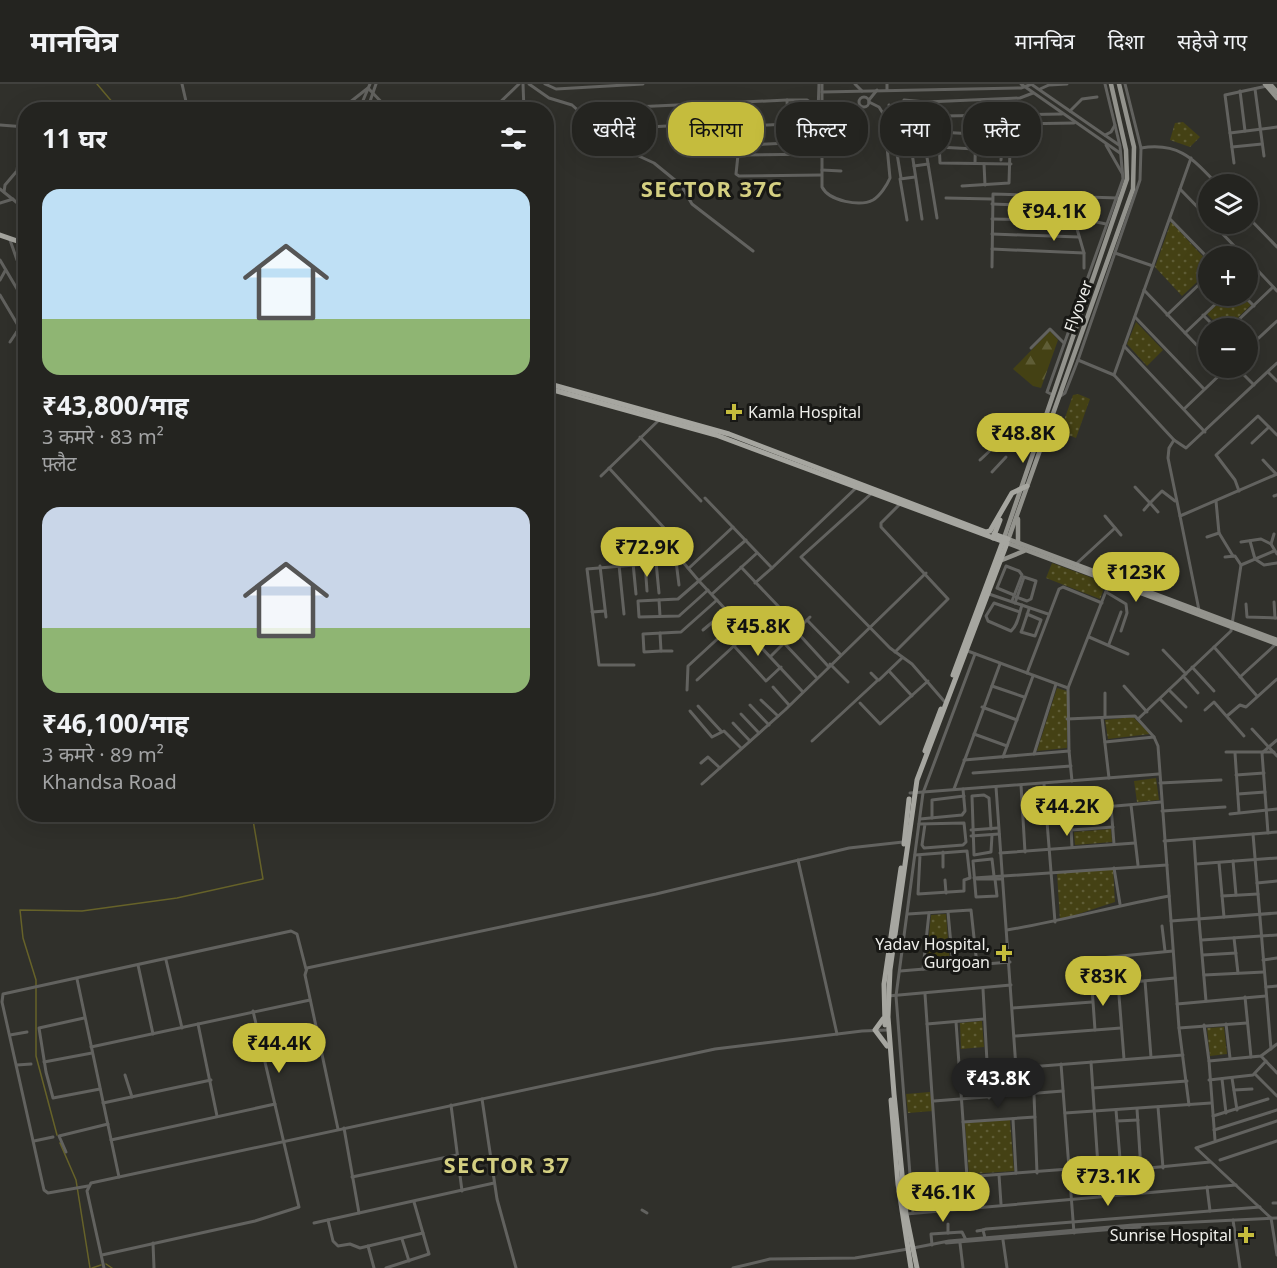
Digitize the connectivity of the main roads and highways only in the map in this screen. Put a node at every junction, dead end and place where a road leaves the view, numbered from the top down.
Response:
1 (1111, 84) edge
2 (1119, 84) edge
3 (1267, 85) edge
4 (1277, 92) edge
5 (1277, 98) edge
6 (0, 235) edge
7 (18, 241) edge
8 (554, 385) edge
9 (554, 390) edge
10 (662, 417) junction
11 (858, 486) junction
12 (1025, 486) junction
13 (1018, 513) junction
14 (1000, 515) junction
15 (994, 536) junction
16 (1006, 540) junction
17 (1018, 543) junction
18 (1027, 551) junction
19 (1002, 560) junction
20 (1111, 580) junction
21 (1277, 643) edge
22 (965, 650) junction
23 (928, 747) junction
24 (912, 793) junction
25 (888, 969) junction
26 (884, 1017) junction
27 (887, 1030) junction
28 (887, 1046) junction
29 (901, 1194) junction
30 (911, 1249) junction
31 (911, 1268) edge
32 (916, 1268) edge

1 - 12 main road
2 - 12 main road, Flyover
3 - 4 main road
3 - 5 main road
6 - 7 highway
8 - 10 highway
9 - 10 highway
10 - 11 highway
11 - 14 highway
11 - 15 highway
12 - 13 main road
12 - 14 highway
12 - 16 main road
13 - 16 main road
13 - 17 main road
14 - 15 highway
15 - 16 highway
16 - 17 main road
16 - 18 main road
16 - 19 highway
16 - 22 highway
17 - 20 main road
18 - 19 main road
18 - 20 main road
19 - 22 highway
20 - 21 main road
22 - 23 highway
22 - 23 highway
23 - 24 highway
24 - 25 highway
24 - 25 highway
25 - 26 highway
25 - 27 highway
26 - 27 highway
26 - 28 highway
27 - 28 highway
27 - 29 highway
28 - 29 highway
29 - 30 highway
29 - 30 highway
30 - 31 highway
30 - 32 highway

